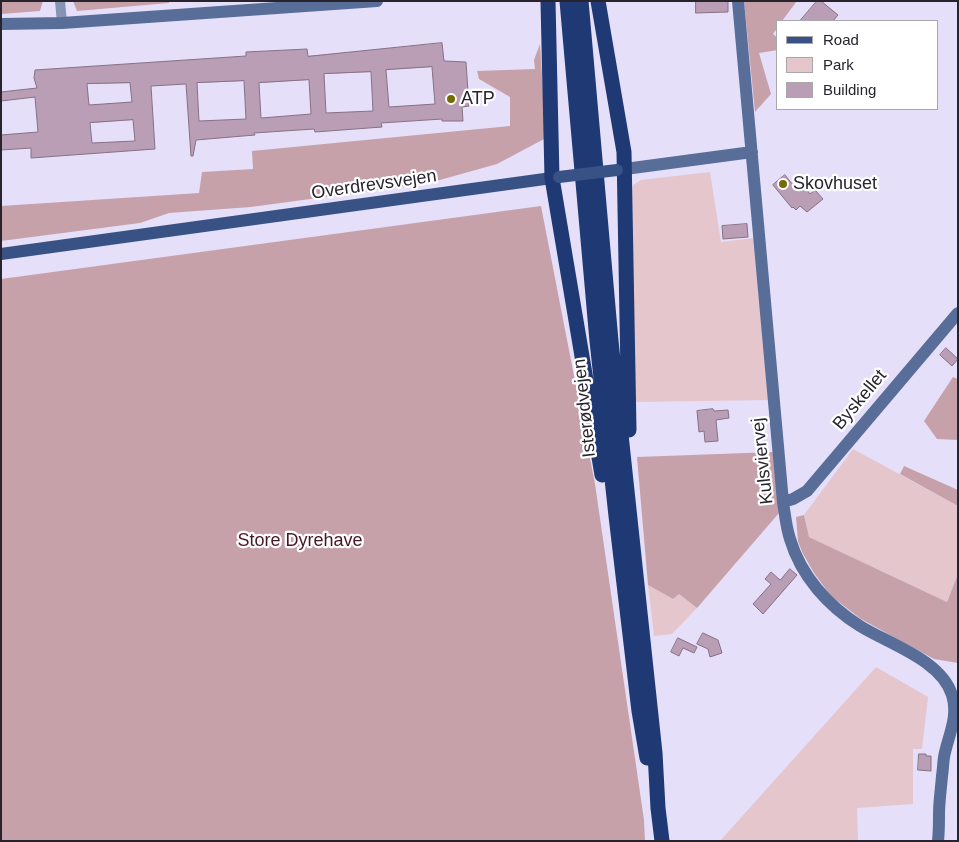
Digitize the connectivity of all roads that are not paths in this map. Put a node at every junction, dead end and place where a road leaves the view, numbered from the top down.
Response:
1 (60, 1) edge
2 (377, 1) edge
3 (548, 1) edge
4 (567, 1) edge
5 (581, 1) edge
6 (598, 1) edge
7 (738, 1) edge
8 (62, 23) junction
9 (1, 24) edge
10 (47, 24) junction
11 (1, 31) edge
12 (752, 152) junction
13 (621, 169) junction
14 (555, 178) junction
15 (1, 254) edge
16 (958, 313) edge
17 (624, 462) junction
18 (783, 502) junction
19 (616, 516) junction
20 (658, 808) junction
21 (662, 841) edge
22 (938, 841) edge

1 - 8 street
2 - 8 street
3 - 14 highway
4 - 19 highway, Isterødvejen
5 - 17 highway, Isterødvejen
6 - 13 highway
7 - 12 street, Kulsviervej
8 - 10 street
9 - 10 street
10 - 11 street
12 - 13 street, Overdrevsvejen
12 - 18 street, Kulsviervej
13 - 14 main road, Overdrevsvejen, bridge
13 - 17 highway
14 - 15 main road, Overdrevsvejen
14 - 19 highway
16 - 18 street, Byskellet
17 - 20 highway, Isterødvejen
18 - 22 street, Kulsviervej
19 - 20 highway, Isterødvejen
20 - 21 highway, Isterødvejen

